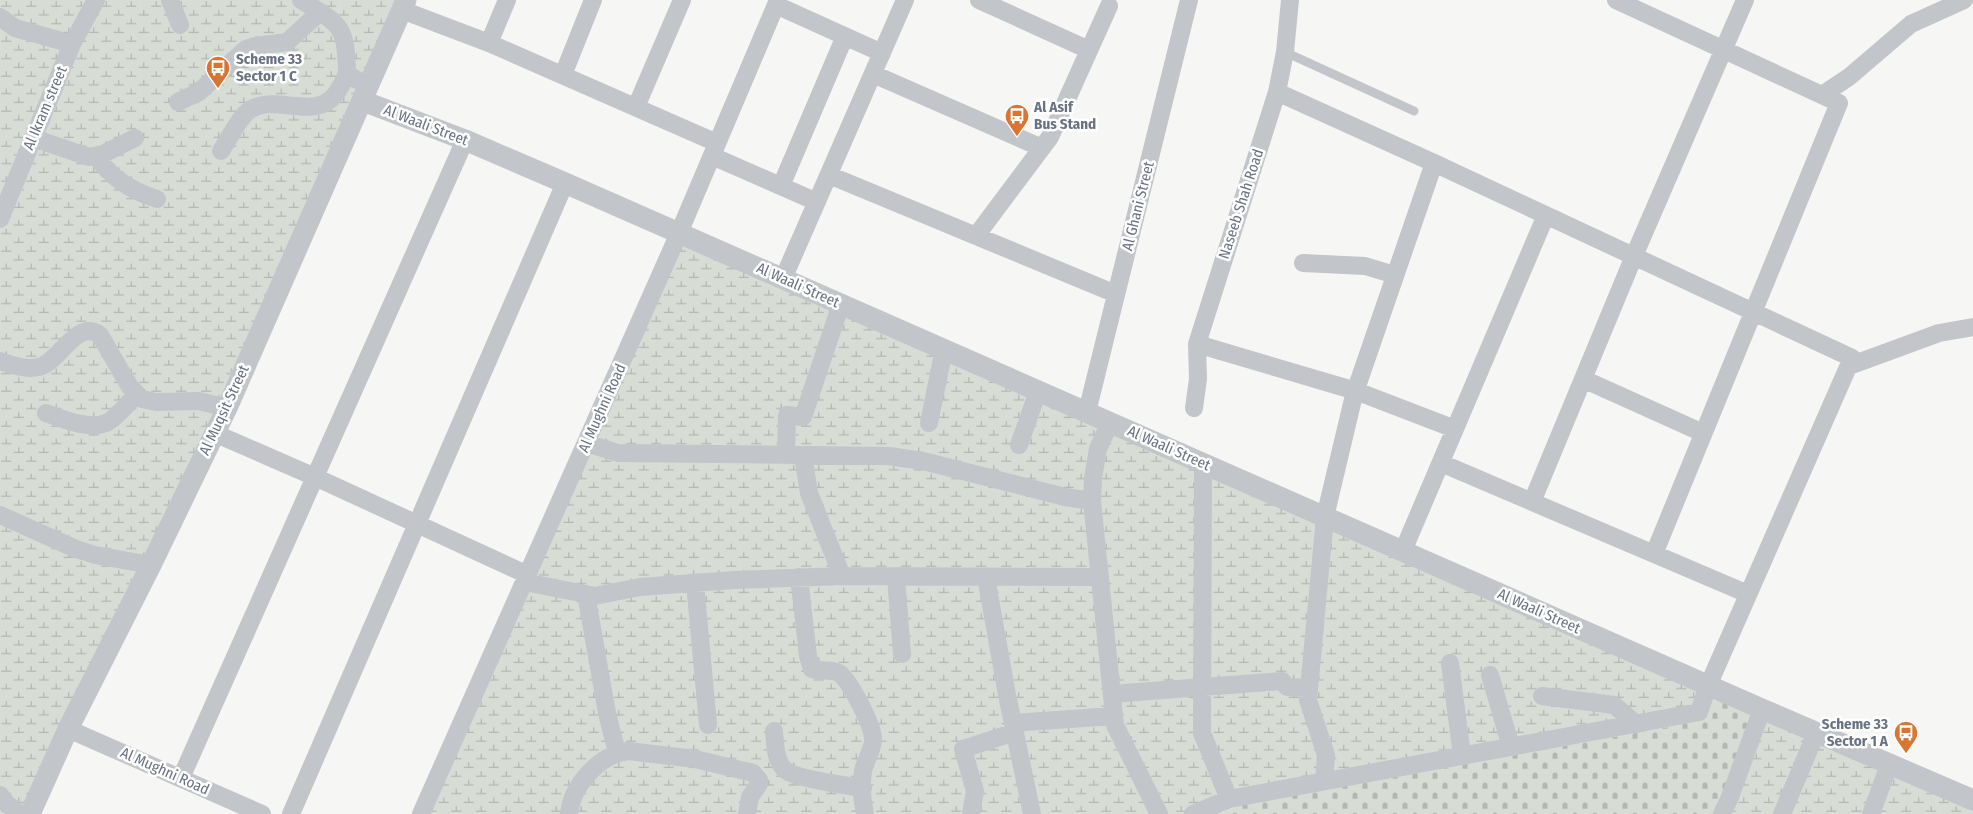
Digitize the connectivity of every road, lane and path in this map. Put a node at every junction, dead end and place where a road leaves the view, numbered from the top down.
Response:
1 (96, 0) edge
2 (170, 0) edge
3 (301, 0) edge
4 (507, 0) edge
5 (593, 0) edge
6 (682, 0) edge
7 (905, 0) edge
8 (979, 0) edge
9 (1189, 0) edge
10 (1290, 0) edge
11 (1616, 0) edge
12 (1745, 0) edge
13 (1964, 0) edge
14 (777, 2) edge
15 (404, 5) edge
16 (1109, 6) dead end
17 (320, 12) junction
18 (0, 17) edge
19 (180, 25) dead end
20 (845, 36) junction
21 (489, 43) junction
22 (72, 44) junction
23 (1723, 49) junction
24 (1088, 50) junction
25 (1285, 52) junction
26 (882, 53) junction
27 (347, 74) junction
28 (873, 74) junction
29 (563, 75) junction
30 (1277, 92) junction
31 (364, 94) junction
32 (1822, 95) junction
33 (178, 102) dead end
34 (636, 107) junction
35 (1414, 111) dead end
36 (33, 138) junction
37 (135, 138) dead end
38 (465, 140) junction
39 (1042, 148) junction
40 (715, 149) junction
41 (221, 151) dead end
42 (96, 156) junction
43 (1434, 163) junction
44 (829, 175) junction
45 (565, 183) junction
46 (781, 186) junction
47 (4, 199) edge
48 (157, 199) dead end
49 (817, 202) junction
50 (1546, 215) junction
51 (0, 219) edge
52 (679, 233) junction
53 (976, 236) junction
54 (1634, 256) junction
55 (1303, 263) dead end
56 (1395, 275) junction
57 (783, 279) junction
58 (1116, 294) junction
59 (841, 304) junction
60 (1753, 312) junction
61 (1973, 327) edge
62 (1197, 344) junction
63 (944, 349) junction
64 (0, 361) edge
65 (1848, 366) junction
66 (1583, 379) junction
67 (1038, 391) junction
68 (1356, 391) junction
69 (136, 395) junction
70 (227, 408) junction
71 (1194, 408) dead end
72 (1087, 412) junction
73 (46, 413) dead end
74 (1110, 422) junction
75 (929, 423) dead end
76 (1455, 429) junction
77 (214, 433) junction
78 (1703, 433) junction
79 (586, 443) junction
80 (1019, 445) dead end
81 (786, 455) junction
82 (803, 455) junction
83 (1203, 463) junction
84 (1441, 464) junction
85 (315, 477) junction
86 (1092, 501) junction
87 (1532, 502) junction
88 (0, 515) edge
89 (1325, 517) junction
90 (417, 524) junction
91 (1404, 551) junction
92 (1654, 554) junction
93 (151, 565) junction
94 (842, 576) junction
95 (799, 577) junction
96 (896, 577) junction
97 (986, 577) junction
98 (1100, 577) junction
99 (526, 578) junction
100 (695, 583) junction
101 (586, 594) junction
102 (1748, 594) junction
103 (902, 654) dead end
104 (1450, 663) dead end
105 (1490, 676) dead end
106 (1708, 686) junction
107 (1202, 688) junction
108 (1309, 688) junction
109 (1112, 694) junction
110 (1542, 696) dead end
111 (1762, 709) junction
112 (1114, 716) junction
113 (1636, 724) junction
114 (708, 725) dead end
115 (68, 728) junction
116 (1014, 728) junction
117 (774, 732) dead end
118 (1816, 733) junction
119 (1511, 747) junction
120 (617, 752) junction
121 (1462, 756) junction
122 (1889, 765) junction
123 (180, 778) junction
124 (1324, 781) junction
125 (863, 788) junction
126 (0, 794) edge
127 (1229, 799) junction
128 (1973, 800) edge
129 (20, 814) edge
130 (30, 814) edge
131 (262, 814) edge
132 (291, 814) edge
133 (421, 814) edge
134 (569, 814) edge
135 (746, 814) edge
136 (865, 814) edge
137 (971, 814) edge
138 (1032, 814) edge
139 (1159, 814) edge
140 (1193, 814) edge
141 (1722, 814) edge
142 (1782, 814) edge
143 (1871, 814) edge

1 - 22 street, Al Ikram street
2 - 19 street
3 - 17 street
4 - 21 street
5 - 29 street
6 - 34 street
7 - 26 street
8 - 24 street
9 - 58 street, Al Ghani Street
10 - 25 street, Naseeb Shah Road
11 - 23 street
12 - 23 street
13 - 32 street
14 - 20 street
14 - 40 street, Al Mughni Road
15 - 21 street
15 - 31 street, Al Muqsit Street
16 - 24 street
17 - 27 street
17 - 33 street
18 - 22 street
20 - 26 street
20 - 46 street
21 - 29 street
22 - 36 street, Al Ikram street
23 - 32 street
23 - 54 street
24 - 39 street
25 - 30 street, Naseeb Shah Road
25 - 35 lane
26 - 28 street
27 - 31 street
27 - 41 street
28 - 39 street
28 - 44 street
29 - 34 street
30 - 43 street
30 - 62 street, Naseeb Shah Road
31 - 38 street, Al Waali Street
31 - 70 street, Al Muqsit Street
32 - 60 street
34 - 40 street
36 - 42 street
36 - 47 street, Al Ikram street
37 - 42 street
38 - 45 street, Al Waali Street
38 - 85 street
39 - 53 street
40 - 46 street
40 - 52 street, Al Mughni Road
42 - 48 street
43 - 50 street
43 - 56 street
44 - 49 street
44 - 53 street
45 - 52 street, Al Waali Street
45 - 90 street
46 - 49 street
47 - 51 street, Al Ikram street
49 - 57 street
50 - 54 street
50 - 76 street
52 - 57 street, Al Waali Street
52 - 79 street, Al Mughni Road
53 - 58 street
54 - 60 street
54 - 66 street
55 - 56 street
56 - 68 street
57 - 59 street, Al Waali Street
58 - 72 street, Al Ghani Street
59 - 63 street, Al Waali Street
59 - 81 street
60 - 65 street
60 - 78 street
61 - 65 street
62 - 68 street
62 - 71 street, Naseeb Shah Road
63 - 67 street, Al Waali Street
63 - 75 street
64 - 69 street
65 - 102 street
66 - 78 street
66 - 87 street
67 - 72 street, Al Waali Street
67 - 80 street
68 - 76 street
68 - 89 street
69 - 70 street
69 - 73 street
70 - 77 street, Al Muqsit Street
72 - 74 street, Al Waali Street
74 - 83 street, Al Waali Street
74 - 86 street
76 - 84 street
77 - 85 street
77 - 93 street, Al Muqsit Street
78 - 92 street
79 - 81 street
79 - 99 street, Al Mughni Road
81 - 82 street
82 - 86 street
82 - 94 street
83 - 89 street, Al Waali Street
83 - 107 street
84 - 87 street
84 - 91 street
85 - 90 street
85 - 123 street
86 - 98 street
87 - 92 street
88 - 93 street
89 - 91 street, Al Waali Street
89 - 108 street
90 - 99 street
90 - 132 street
91 - 106 street, Al Waali Street
92 - 102 street
93 - 115 street, Al Muqsit Street
94 - 95 street
94 - 96 street
95 - 100 street
95 - 125 street
96 - 97 street
96 - 103 street
97 - 98 street
97 - 116 street
98 - 109 street
99 - 101 street
99 - 133 street, Al Mughni Road
100 - 101 street
100 - 114 street
101 - 120 street
102 - 106 street
104 - 121 street
105 - 119 street
106 - 111 street, Al Waali Street
106 - 113 street
107 - 108 street
107 - 109 street
107 - 127 street
108 - 124 street
109 - 112 street
110 - 113 street
111 - 118 street, Al Waali Street
111 - 141 street
112 - 116 street
112 - 139 street
113 - 119 street
115 - 123 street, Al Mughni Road
115 - 130 street, Al Muqsit Street
116 - 137 street
116 - 138 street
117 - 125 street
118 - 122 street, Al Waali Street
118 - 142 street
119 - 121 street
120 - 134 street
120 - 135 street
121 - 124 street
122 - 128 street, Al Waali Street
122 - 143 street
123 - 131 street, Al Mughni Road
124 - 127 street
125 - 136 street
126 - 129 street
127 - 140 street

